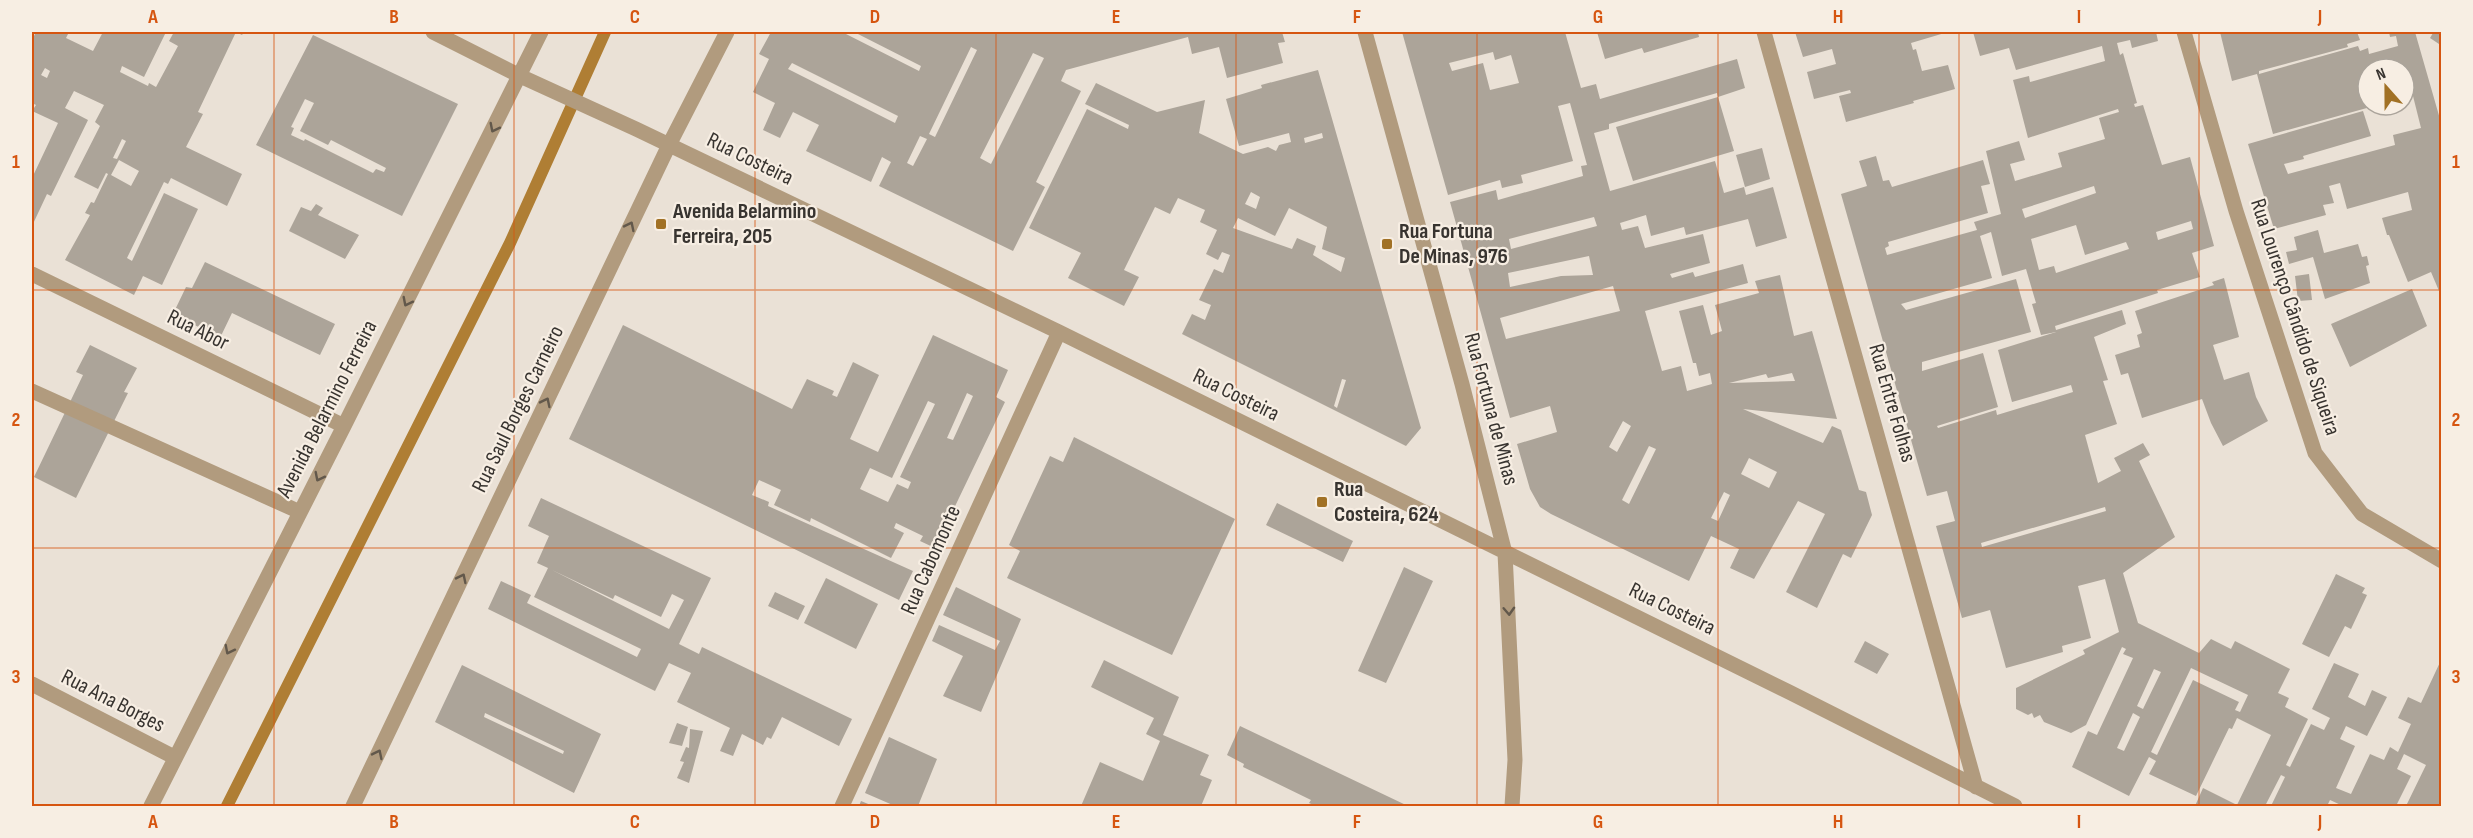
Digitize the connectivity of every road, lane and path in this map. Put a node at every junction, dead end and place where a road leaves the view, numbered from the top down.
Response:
1 (433, 32) edge
2 (541, 32) edge
3 (726, 32) edge
4 (1365, 32) edge
5 (1764, 32) edge
6 (2184, 32) edge
7 (520, 76) junction
8 (669, 145) junction
9 (32, 274) edge
10 (1059, 332) junction
11 (32, 391) edge
12 (344, 426) junction
13 (300, 512) junction
14 (1505, 553) junction
15 (2442, 561) edge
16 (32, 684) edge
17 (174, 757) junction
18 (1976, 787) junction
19 (151, 807) edge
20 (353, 807) edge
21 (842, 807) edge
22 (1512, 807) edge
23 (2015, 807) edge

1 - 7 street, Rua Costeira
2 - 7 street, Avenida Belarmino Ferreira
3 - 8 street, Rua Saul Borges Carneiro
4 - 14 street, Rua Fortuna de Minas
5 - 18 street, Rua Entre Folhas
6 - 15 street, Rua Lourenço Cândido de Siqueira
7 - 8 street, Rua Costeira
7 -> 12 street, Avenida Belarmino Ferreira
8 - 10 street, Rua Costeira
20 -> 8 street, Rua Saul Borges Carneiro
9 - 12 street, Rua Abor
10 - 14 street, Rua Costeira
10 - 21 street, Rua Cabomonte
11 - 13 street
12 -> 13 street, Avenida Belarmino Ferreira
13 -> 17 street, Avenida Belarmino Ferreira
14 - 18 street, Rua Costeira
14 -> 22 street, Rua Fortuna de Minas
16 - 17 street, Rua Ana Borges
17 - 19 street, Avenida Belarmino Ferreira
18 - 23 street, Rua Costeira

